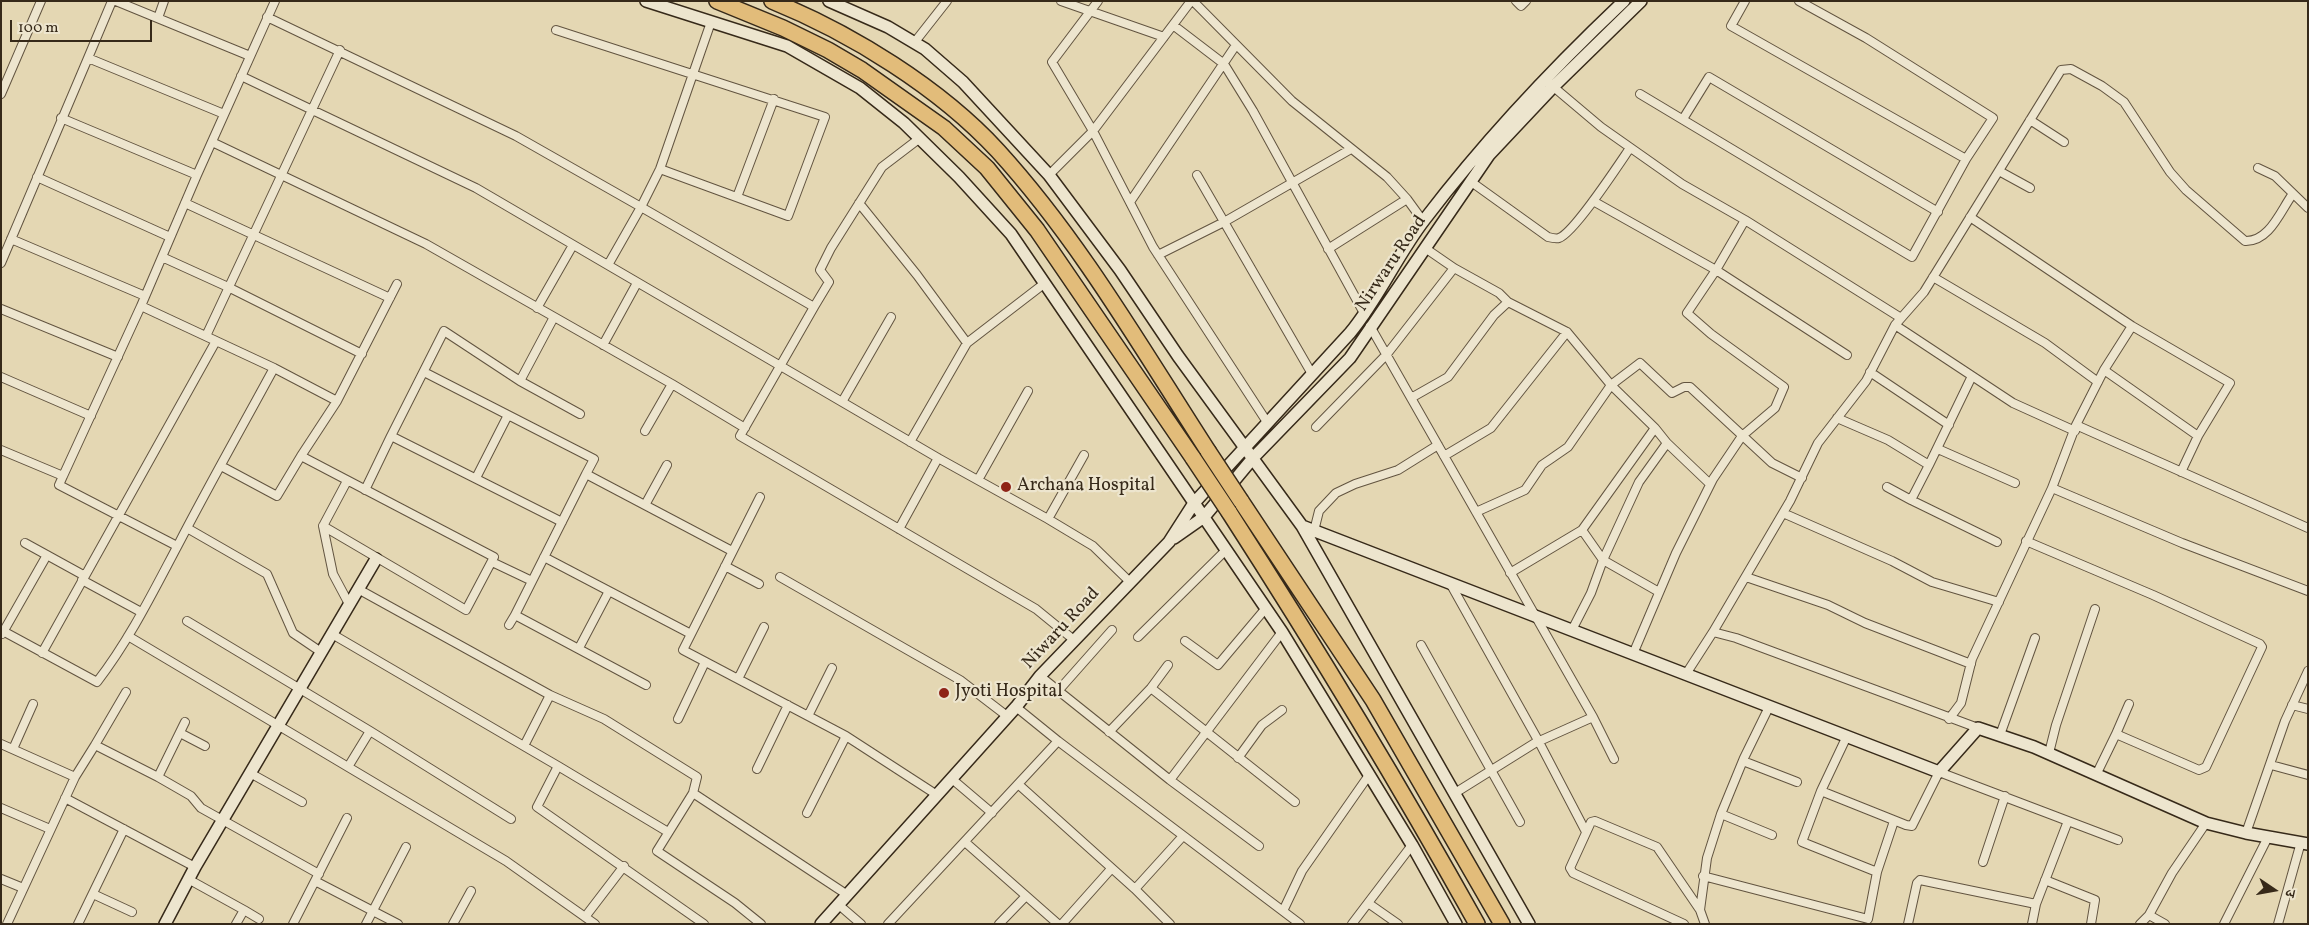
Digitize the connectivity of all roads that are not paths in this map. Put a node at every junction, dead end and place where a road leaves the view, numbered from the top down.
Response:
1 (41, 1) edge
2 (112, 1) edge
3 (116, 1) edge
4 (164, 1) edge
5 (275, 1) edge
6 (646, 1) edge
7 (717, 1) edge
8 (772, 1) edge
9 (829, 1) edge
10 (947, 1) edge
11 (1061, 1) edge
12 (1098, 1) edge
13 (1192, 1) edge
14 (1516, 1) edge
15 (1526, 1) edge
16 (1624, 1) edge
17 (1641, 1) edge
18 (1745, 1) edge
19 (1799, 1) edge
20 (1091, 10) junction
21 (267, 17) junction
22 (158, 18) junction
23 (711, 22) junction
24 (1173, 25) junction
25 (556, 30) dead end
26 (1164, 37) junction
27 (914, 43) junction
28 (1236, 45) junction
29 (340, 50) junction
30 (250, 56) junction
31 (88, 58) junction
32 (1224, 64) junction
33 (693, 75) junction
34 (241, 76) junction
35 (1543, 78) junction
36 (1553, 87) junction
37 (1, 94) edge
38 (1640, 94) dead end
39 (774, 99) junction
40 (312, 110) junction
41 (224, 114) junction
42 (61, 118) junction
43 (1683, 119) junction
44 (2030, 120) junction
45 (1093, 131) junction
46 (920, 138) junction
47 (212, 142) junction
48 (2064, 142) dead end
49 (1630, 148) junction
50 (1351, 150) junction
51 (1966, 159) junction
52 (660, 168) junction
53 (2258, 168) dead end
54 (1999, 171) junction
55 (282, 174) junction
56 (197, 175) junction
57 (1048, 175) junction
58 (1197, 175) dead end
59 (37, 177) junction
60 (1470, 181) junction
61 (1292, 183) junction
62 (2030, 188) dead end
63 (2292, 195) junction
64 (737, 197) junction
65 (1407, 199) junction
66 (1593, 201) junction
67 (1130, 202) junction
68 (185, 203) junction
69 (859, 203) junction
70 (641, 207) junction
71 (2308, 208) edge
72 (1938, 212) junction
73 (1970, 217) junction
74 (1745, 220) junction
75 (1423, 221) junction
76 (1224, 222) junction
77 (254, 234) junction
78 (170, 236) junction
79 (11, 240) junction
80 (573, 245) junction
81 (1425, 248) junction
82 (1328, 249) junction
83 (1158, 255) junction
84 (162, 257) junction
85 (1, 263) edge
86 (608, 265) junction
87 (1454, 268) junction
88 (1716, 270) junction
89 (1933, 277) junction
90 (637, 283) junction
91 (1045, 283) junction
92 (397, 284) dead end
93 (228, 287) junction
94 (145, 296) junction
95 (390, 298) junction
96 (1508, 302) junction
97 (141, 306) junction
98 (814, 307) junction
99 (538, 308) junction
100 (1, 309) edge
101 (1365, 315) junction
102 (554, 317) junction
103 (892, 317) dead end
104 (1901, 318) junction
105 (1895, 325) junction
106 (2132, 326) junction
107 (1370, 327) junction
108 (1567, 332) junction
109 (206, 336) junction
110 (216, 341) junction
111 (967, 343) junction
112 (603, 345) junction
113 (362, 354) junction
114 (1387, 354) junction
115 (1846, 355) dead end
116 (118, 357) junction
117 (781, 366) junction
118 (274, 368) junction
119 (2104, 370) junction
120 (424, 372) junction
121 (1870, 372) junction
122 (1312, 374) junction
123 (1972, 376) junction
124 (1, 377) edge
125 (520, 380) junction
126 (2098, 382) junction
127 (672, 384) junction
128 (1611, 385) junction
129 (1028, 391) dead end
130 (1411, 398) junction
131 (337, 401) junction
132 (842, 402) junction
133 (580, 414) dead end
134 (508, 415) junction
135 (91, 416) junction
136 (1837, 418) junction
137 (1267, 422) junction
138 (1949, 425) junction
139 (1316, 427) dead end
140 (745, 428) junction
141 (1655, 428) junction
142 (2076, 428) junction
143 (645, 431) dead end
144 (391, 436) junction
145 (1742, 436) junction
146 (2198, 436) junction
147 (910, 442) junction
148 (1667, 442) junction
149 (1438, 445) junction
150 (1245, 446) junction
151 (1938, 448) junction
152 (1, 450) edge
153 (1084, 455) dead end
154 (302, 456) junction
155 (1444, 456) junction
156 (938, 458) junction
157 (1253, 458) junction
158 (667, 465) dead end
159 (1929, 465) junction
160 (221, 466) junction
161 (2181, 472) junction
162 (586, 474) junction
163 (63, 476) junction
164 (476, 478) junction
165 (1802, 478) junction
166 (978, 480) junction
167 (348, 481) junction
168 (1710, 484) junction
169 (2015, 484) dead end
170 (1887, 487) dead end
171 (2052, 488) junction
172 (364, 490) junction
173 (760, 497) dead end
174 (1911, 500) junction
175 (1194, 503) junction
176 (645, 505) junction
177 (1476, 512) junction
178 (1783, 513) junction
179 (119, 514) junction
180 (1204, 517) junction
181 (1048, 519) junction
182 (562, 522) junction
183 (323, 526) junction
184 (1302, 526) junction
185 (187, 528) junction
186 (2308, 528) edge
187 (898, 529) junction
188 (1582, 530) junction
189 (1314, 531) junction
190 (2026, 541) junction
191 (1169, 542) junction
192 (1997, 542) dead end
193 (25, 543) dead end
194 (177, 546) junction
195 (1226, 550) junction
196 (732, 551) junction
197 (47, 555) junction
198 (544, 557) junction
199 (376, 559) junction
200 (1603, 560) junction
201 (492, 562) junction
202 (725, 566) junction
203 (1510, 573) junction
204 (1746, 576) junction
205 (780, 577) dead end
206 (84, 578) junction
207 (532, 581) junction
208 (1130, 582) junction
209 (1450, 583) junction
210 (760, 584) dead end
211 (358, 589) junction
212 (609, 591) junction
213 (2308, 591) edge
214 (1660, 592) junction
215 (1998, 602) junction
216 (349, 604) junction
217 (1266, 608) junction
218 (2095, 609) dead end
219 (141, 612) junction
220 (515, 615) junction
221 (1535, 616) junction
222 (187, 621) dead end
223 (509, 625) dead end
224 (764, 627) dead end
225 (1112, 630) dead end
226 (1572, 630) junction
227 (2, 632) edge
228 (1282, 632) junction
229 (1713, 632) junction
230 (332, 634) junction
231 (691, 634) junction
232 (128, 636) junction
233 (1138, 637) dead end
234 (2036, 638) dead end
235 (1074, 640) junction
236 (1185, 641) dead end
237 (1421, 645) dead end
238 (579, 648) junction
239 (321, 652) junction
240 (42, 653) junction
241 (1633, 654) junction
242 (705, 662) junction
243 (1970, 664) junction
244 (1168, 665) dead end
245 (832, 668) dead end
246 (2308, 671) edge
247 (1686, 674) junction
248 (1040, 676) junction
249 (738, 679) junction
250 (646, 685) dead end
251 (1151, 688) junction
252 (300, 689) junction
253 (1058, 691) junction
254 (126, 692) dead end
255 (550, 695) junction
256 (33, 704) dead end
257 (2129, 704) dead end
258 (788, 705) junction
259 (2292, 705) junction
260 (1016, 707) junction
261 (1770, 707) junction
262 (1282, 710) dead end
263 (2308, 710) edge
264 (808, 716) junction
265 (1007, 716) junction
266 (1593, 717) junction
267 (678, 719) dead end
268 (1949, 719) junction
269 (185, 722) dead end
270 (278, 726) junction
271 (1978, 728) junction
272 (370, 730) junction
273 (1109, 732) junction
274 (180, 733) junction
275 (1206, 734) junction
276 (2116, 734) junction
277 (846, 736) junction
278 (1847, 736) junction
279 (2000, 736) junction
280 (1058, 741) junction
281 (1539, 742) junction
282 (1, 744) edge
283 (95, 745) junction
284 (205, 746) dead end
285 (524, 746) junction
286 (14, 749) junction
287 (2049, 753) junction
288 (1238, 758) junction
289 (1614, 759) dead end
290 (1743, 761) junction
291 (2271, 765) junction
292 (558, 766) junction
293 (348, 767) junction
294 (757, 769) dead end
295 (1491, 770) junction
296 (1939, 772) junction
297 (250, 773) junction
298 (2097, 773) junction
299 (1369, 774) junction
300 (2308, 775) edge
301 (75, 777) junction
302 (158, 778) junction
303 (952, 779) junction
304 (1170, 780) junction
305 (1797, 782) dead end
306 (1018, 784) junction
307 (1821, 792) junction
308 (1455, 793) junction
309 (693, 794) junction
310 (937, 794) junction
311 (2005, 796) junction
312 (65, 798) junction
313 (302, 802) dead end
314 (1295, 802) dead end
315 (1, 808) edge
316 (807, 813) dead end
317 (992, 813) junction
318 (1721, 814) junction
319 (347, 818) dead end
320 (511, 819) dead end
321 (222, 821) junction
322 (1894, 821) junction
323 (2068, 821) junction
324 (1520, 822) dead end
325 (2206, 823) junction
326 (50, 829) junction
327 (124, 829) junction
328 (668, 832) junction
329 (1586, 832) junction
330 (2246, 833) junction
331 (1772, 835) dead end
332 (1183, 836) junction
333 (2268, 837) junction
334 (2118, 840) dead end
335 (965, 842) junction
336 (2304, 843) edge
337 (1412, 845) junction
338 (1259, 846) dead end
339 (406, 847) dead end
340 (1983, 862) dead end
341 (624, 866) junction
342 (195, 867) junction
343 (1111, 869) junction
344 (1877, 872) junction
345 (1703, 876) junction
346 (317, 877) junction
347 (1, 879) edge
348 (188, 879) junction
349 (2045, 880) junction
350 (23, 888) junction
351 (1135, 889) junction
352 (471, 891) dead end
353 (93, 894) junction
354 (846, 894) junction
355 (1026, 896) junction
356 (1368, 903) junction
357 (2036, 904) junction
358 (838, 905) junction
359 (244, 910) junction
360 (1700, 910) junction
361 (373, 911) junction
362 (1283, 911) junction
363 (132, 912) dead end
364 (2149, 916) junction
365 (585, 917) junction
366 (258, 919) dead end
367 (7, 924) edge
368 (78, 924) edge
369 (165, 924) edge
370 (236, 924) edge
371 (293, 924) edge
372 (366, 924) edge
373 (398, 924) edge
374 (453, 924) edge
375 (595, 924) edge
376 (704, 924) edge
377 (761, 924) edge
378 (821, 924) edge
379 (861, 924) edge
380 (888, 924) edge
381 (999, 924) edge
382 (1058, 924) edge
383 (1062, 924) edge
384 (1170, 924) edge
385 (1300, 924) edge
386 (1352, 924) edge
387 (1398, 924) edge
388 (1456, 924) edge
389 (1477, 924) edge
390 (1502, 924) edge
391 (1529, 924) edge
392 (1684, 924) edge
393 (1705, 924) edge
394 (1908, 924) edge
395 (2032, 924) edge
396 (2091, 924) edge
397 (2140, 924) edge
398 (2164, 924) edge
399 (2224, 924) edge
400 (2278, 924) edge

1 - 37 street
2 - 31 street
3 - 22 street
4 - 22 street
5 - 21 street
6 - 23 street
7 - 389 highway, bridge
8 - 390 highway, bridge
9 - 27 street
10 - 27 street
11 - 20 street
12 - 20 street
13 - 24 street
13 - 28 street
14 - 15 street
16 - 35 street, Nirwaru Road
17 - 36 street, Nirwaru Road
18 - 51 street
19 - 51 street
20 - 26 street
20 - 45 street
21 - 29 street
21 - 30 street
22 - 30 street
23 - 33 street
23 - 46 street
24 - 26 street
24 - 32 street
25 - 33 street
26 - 45 street
27 - 57 street
28 - 32 street
28 - 50 street
29 - 40 street
29 - 70 street
30 - 34 street
31 - 41 street
31 - 42 street
32 - 61 street
32 - 67 street
33 - 39 street
33 - 52 street
34 - 40 street
34 - 41 street
35 - 36 street
35 - 75 street, Nirwaru Road
36 - 49 street
36 - 60 street, Nirwaru Road
38 - 43 street
39 - 64 street
39 - 64 street
40 - 55 street
40 - 80 street
41 - 47 street
42 - 56 street
42 - 59 street
43 - 72 street
43 - 72 street
44 - 48 street
44 - 54 street
44 - 63 street
45 - 57 street
45 - 67 street
46 - 69 street
46 - 91 street
47 - 55 street
47 - 56 street
49 - 66 street
49 - 74 street
50 - 61 street
50 - 65 street
51 - 72 street
52 - 64 street
52 - 70 street
53 - 63 street
54 - 62 street
54 - 73 street
55 - 77 street
55 - 99 street
56 - 68 street
57 - 150 street
58 - 76 street
59 - 78 street
59 - 79 street
60 - 66 street
60 - 81 street, Nirwaru Road
61 - 76 street
61 - 82 street
63 - 71 street
65 - 75 street
65 - 82 street
66 - 88 street
67 - 83 street
68 - 77 street
68 - 78 street
69 - 98 street
69 - 111 street
70 - 86 street
70 - 98 street
73 - 89 street
73 - 106 street
74 - 88 street
74 - 104 street
75 - 101 street, Nirwaru Road
76 - 83 street
76 - 122 street
77 - 93 street
77 - 95 street
78 - 84 street
79 - 85 street
79 - 94 street
80 - 86 street
80 - 99 street
81 - 87 street
81 - 107 street, Nirwaru Road
82 - 101 street
83 - 137 street
84 - 93 street
84 - 94 street
86 - 90 street
87 - 96 street
87 - 114 street
88 - 115 street
88 - 145 street
89 - 104 street
89 - 126 street
90 - 112 street
90 - 117 street
91 - 111 street
91 - 175 street
92 - 95 street
93 - 109 street
93 - 113 street
94 - 97 street
95 - 113 street
96 - 108 street
96 - 130 street
97 - 109 street
97 - 116 street
98 - 117 street
99 - 102 street
100 - 116 street
101 - 107 street
101 - 122 street, Nirwaru Road
102 - 112 street
102 - 125 street
103 - 132 street
104 - 105 street
105 - 121 street
105 - 123 street
106 - 119 street
106 - 146 street
107 - 114 street
107 - 157 street, Nirwaru Road
108 - 128 street
108 - 155 street
109 - 110 street
110 - 118 street
110 - 179 street
111 - 147 street
112 - 127 street
113 - 131 street
114 - 130 street
114 - 139 street
116 - 135 street
117 - 132 street
117 - 140 street
118 - 131 street
118 - 160 street
119 - 126 street
119 - 146 street
120 - 125 street
120 - 134 street
120 - 144 street
121 - 136 street
121 - 138 street
122 - 137 street, Nirwaru Road
123 - 138 street
123 - 142 street
124 - 135 street
125 - 133 street
126 - 142 street
127 - 140 street
127 - 143 street
128 - 141 street
128 - 145 street
128 - 177 street
129 - 166 street
130 - 149 street
131 - 154 street
132 - 147 street
134 - 162 street
134 - 164 street
135 - 163 street
136 - 159 street
136 - 165 street
137 - 150 street, Nirwaru Road
138 - 151 street
140 - 187 street
141 - 148 street
141 - 188 street
142 - 161 street
142 - 171 street
144 - 164 street
144 - 172 street
145 - 165 street
145 - 168 street
146 - 161 street
147 - 156 street
148 - 168 street
148 - 200 street
149 - 155 street
149 - 189 street
150 - 157 street
150 - 175 street, Niwaru Road
151 - 159 street
151 - 169 street
152 - 163 street
153 - 181 street
154 - 160 street
154 - 167 street
155 - 177 street
156 - 166 street
156 - 187 street
157 - 180 street, Nirwaru Road
157 - 184 street
158 - 176 street
159 - 174 street
160 - 185 street
161 - 186 street
162 - 176 street
162 - 182 street
163 - 179 street
164 - 182 street
165 - 178 street
166 - 181 street
167 - 172 street
167 - 183 street
168 - 214 street
170 - 174 street
171 - 190 street
171 - 213 street
172 - 201 street
173 - 196 street
174 - 192 street
175 - 180 street
175 - 191 street, Niwaru Road
176 - 196 street
177 - 203 street
178 - 204 street
178 - 215 street
179 - 194 street
179 - 206 street
180 - 191 street, Nirwaru Road
180 - 195 street
181 - 208 street
182 - 198 street
183 - 199 street
183 - 216 street
184 - 189 street
184 - 308 street
185 - 194 street
185 - 239 street
187 - 235 street
188 - 200 street
188 - 203 street
189 - 209 street
190 - 215 street
190 - 276 street
191 - 208 street, Niwaru Road
193 - 197 street
194 - 219 street
195 - 217 street
195 - 233 street
196 - 202 street
197 - 206 street
197 - 227 street
198 - 207 street
198 - 212 street
199 - 201 street
199 - 211 street
200 - 214 street
200 - 226 street
201 - 207 street
202 - 210 street
202 - 231 street
203 - 221 street
204 - 229 street
204 - 243 street
205 - 265 street
206 - 219 street
206 - 240 street
207 - 220 street
208 - 235 street, Niwaru Road
209 - 221 street
209 - 281 street
211 - 216 street
211 - 255 street
212 - 231 street
212 - 238 street
214 - 241 street
215 - 243 street
216 - 230 street
217 - 228 street
217 - 236 street
218 - 287 street
219 - 232 street
220 - 223 street
220 - 238 street
221 - 226 street
221 - 266 street
222 - 252 street
224 - 249 street
225 - 253 street
226 - 241 street
227 - 240 street
228 - 275 street
228 - 299 street
229 - 247 street
229 - 268 street
230 - 239 street
230 - 285 street
231 - 242 street
232 - 240 street
232 - 270 street
234 - 279 street
235 - 248 street, Niwaru Road
237 - 295 street
238 - 250 street
239 - 252 street
241 - 247 street
242 - 249 street
242 - 267 street
243 - 268 street
244 - 251 street
245 - 264 street
246 - 259 street
247 - 261 street
248 - 253 street
248 - 260 street, Niwaru Road
249 - 258 street
251 - 273 street
251 - 275 street
252 - 270 street
252 - 272 street
253 - 273 street
254 - 283 street
255 - 285 street
255 - 309 street
256 - 286 street
257 - 276 street
258 - 264 street
258 - 294 street
259 - 263 street
259 - 291 street
260 - 265 street, Niwaru Road
260 - 280 street
261 - 278 street
261 - 290 street
262 - 288 street
264 - 277 street
265 - 303 street, Niwaru Road
266 - 281 street
266 - 289 street
268 - 271 street
269 - 274 street
270 - 293 street
270 - 297 street
271 - 279 street
271 - 296 street
272 - 293 street
272 - 320 street
273 - 304 street
274 - 284 street
274 - 302 street
275 - 288 street
275 - 304 street
276 - 298 street
277 - 310 street
277 - 316 street
278 - 296 street
278 - 307 street
279 - 287 street
280 - 306 street
280 - 332 street
281 - 295 street
281 - 329 street
282 - 286 street
283 - 301 street
283 - 302 street
285 - 292 street
286 - 301 street
287 - 298 street
288 - 314 street
290 - 305 street
290 - 318 street
291 - 300 street
291 - 330 street
292 - 328 street
292 - 341 street
293 - 365 street
295 - 308 street
295 - 324 street
296 - 311 street
296 - 322 street
297 - 313 street
297 - 321 street
298 - 325 street
299 - 337 street
299 - 362 street
301 - 312 street
302 - 321 street
303 - 310 street, Niwaru Road
303 - 317 street
304 - 338 street
306 - 317 street
306 - 343 street
307 - 322 street
307 - 344 street
308 - 391 street
309 - 328 street
309 - 354 street
310 - 354 street, Niwaru Road
311 - 323 street
311 - 340 street
312 - 326 street
312 - 327 street
315 - 326 street
317 - 335 street
318 - 331 street
318 - 345 street
319 - 346 street
321 - 342 street
321 - 346 street
322 - 344 street
323 - 334 street
323 - 349 street
325 - 330 street
325 - 364 street
326 - 350 street
327 - 342 street
327 - 353 street
328 - 377 street
329 - 360 street
329 - 392 street
330 - 333 street
332 - 351 street
332 - 362 street
333 - 336 street
333 - 399 street
335 - 355 street
335 - 380 street
336 - 400 street
337 - 356 street
337 - 388 street
339 - 361 street
341 - 365 street
341 - 376 street
342 - 348 street
343 - 351 street
343 - 383 street
344 - 345 street
345 - 360 street
346 - 361 street
346 - 371 street
347 - 350 street
348 - 359 street
348 - 369 street
349 - 357 street
349 - 396 street
350 - 367 street
351 - 384 street
352 - 374 street
353 - 363 street
353 - 368 street
354 - 358 street, Niwaru Road
355 - 381 street
355 - 382 street
356 - 386 street
356 - 387 street
357 - 394 street
357 - 395 street
358 - 378 street, Niwaru Road
358 - 379 street
359 - 366 street
359 - 370 street
360 - 393 street
361 - 372 street
361 - 373 street
362 - 385 street
364 - 397 street
364 - 398 street
365 - 375 street

